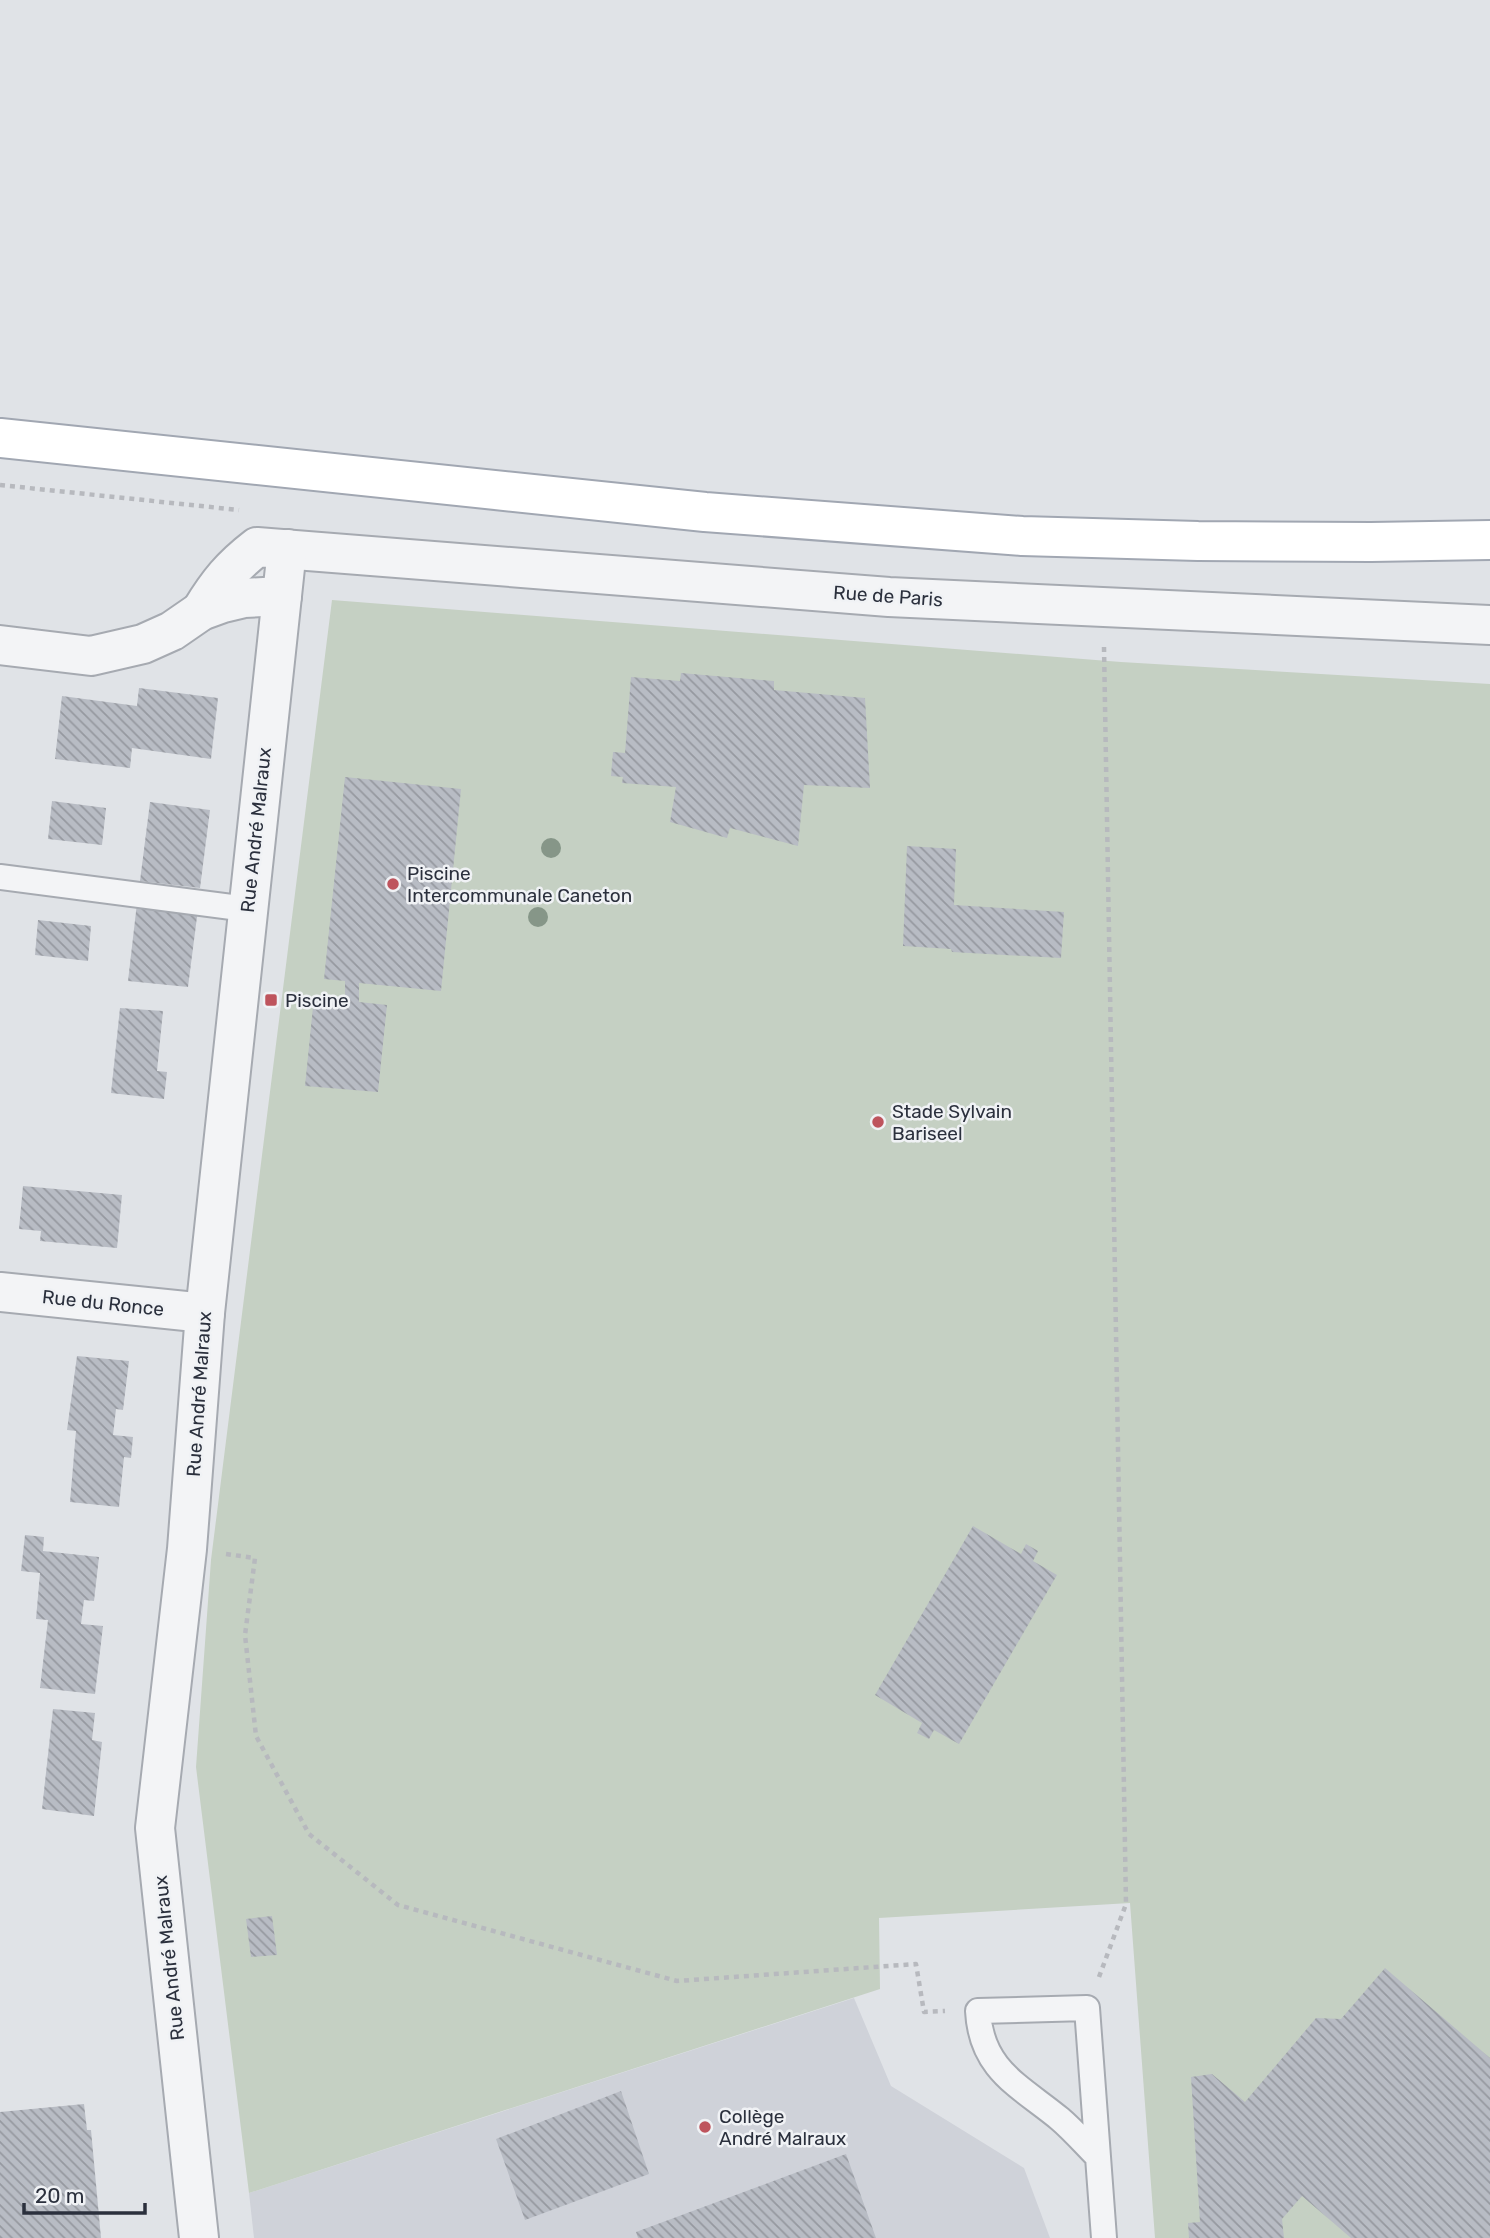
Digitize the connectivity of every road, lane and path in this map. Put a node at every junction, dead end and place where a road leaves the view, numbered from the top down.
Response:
1 (0, 438) edge
2 (0, 485) edge
3 (244, 511) dead end
4 (1490, 540) edge
5 (272, 548) junction
6 (282, 596) junction
7 (1103, 608) junction
8 (201, 611) junction
9 (1490, 625) edge
10 (0, 645) edge
11 (0, 877) edge
12 (247, 909) junction
13 (0, 1292) edge
14 (205, 1313) junction
15 (187, 1549) junction
16 (1087, 2008) junction
17 (978, 2011) junction
18 (1098, 2157) junction
19 (198, 2238) edge
20 (1104, 2238) edge

1 - 4 main road
2 - 3 path
5 - 6 street, Rue André Malraux
5 - 7 street, Rue de Paris
5 - 8 street
6 - 8 street
6 - 12 street, Rue André Malraux
7 - 9 street, Rue de Paris
7 - 16 path
8 - 10 street
11 - 12 lane
12 - 14 street, Rue André Malraux
13 - 14 street, Rue du Ronce
14 - 15 street, Rue André Malraux
15 - 17 path
15 - 19 street, Rue André Malraux
16 - 17 lane
16 - 18 lane
17 - 18 lane
18 - 20 lane

